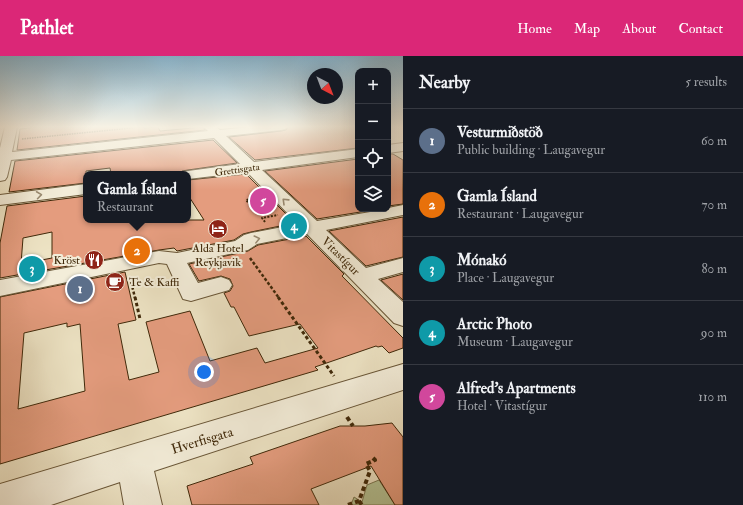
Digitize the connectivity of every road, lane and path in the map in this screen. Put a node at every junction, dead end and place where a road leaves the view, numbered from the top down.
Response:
1 (73, 148) edge
2 (231, 148) edge
3 (355, 153) edge
4 (2, 157) edge
5 (251, 167) junction
6 (191, 175) edge
7 (0, 177) edge
8 (83, 189) edge
9 (278, 194) junction
10 (248, 199) junction
11 (0, 200) edge
12 (256, 205) dead end
13 (255, 210) dead end
14 (403, 210) edge
15 (312, 228) junction
16 (402, 255) edge
17 (175, 259) junction
18 (254, 265) dead end
19 (130, 274) dead end
20 (361, 276) junction
21 (221, 285) dead end
22 (0, 288) edge
23 (403, 317) edge
24 (140, 319) dead end
25 (403, 377) edge
26 (335, 379) dead end
27 (347, 417) dead end
28 (353, 426) dead end
29 (374, 458) dead end
30 (134, 461) junction
31 (359, 500) junction
32 (0, 503) edge
33 (143, 505) edge
34 (348, 505) edge
35 (362, 505) edge

1 - 4 street
2 - 5 street, Vitastígur
3 - 5 street, Grettisgata
4 - 7 street
5 - 6 street, Grettisgata
5 - 9 street, Vitastígur
11 -> 8 street
9 - 10 path
15 -> 9 street, Vitastígur
10 - 12 path
10 - 13 path
14 - 15 street
17 -> 15 street
15 - 20 street, Vitastígur
16 - 20 street
17 - 21 street
17 - 22 street
18 - 26 path
19 - 24 path
20 - 23 street, Vitastígur
25 - 30 street, Hverfisgata
27 - 28 path
29 - 31 path
30 - 32 street, Hverfisgata
30 - 33 street
31 - 34 path
31 - 35 path

